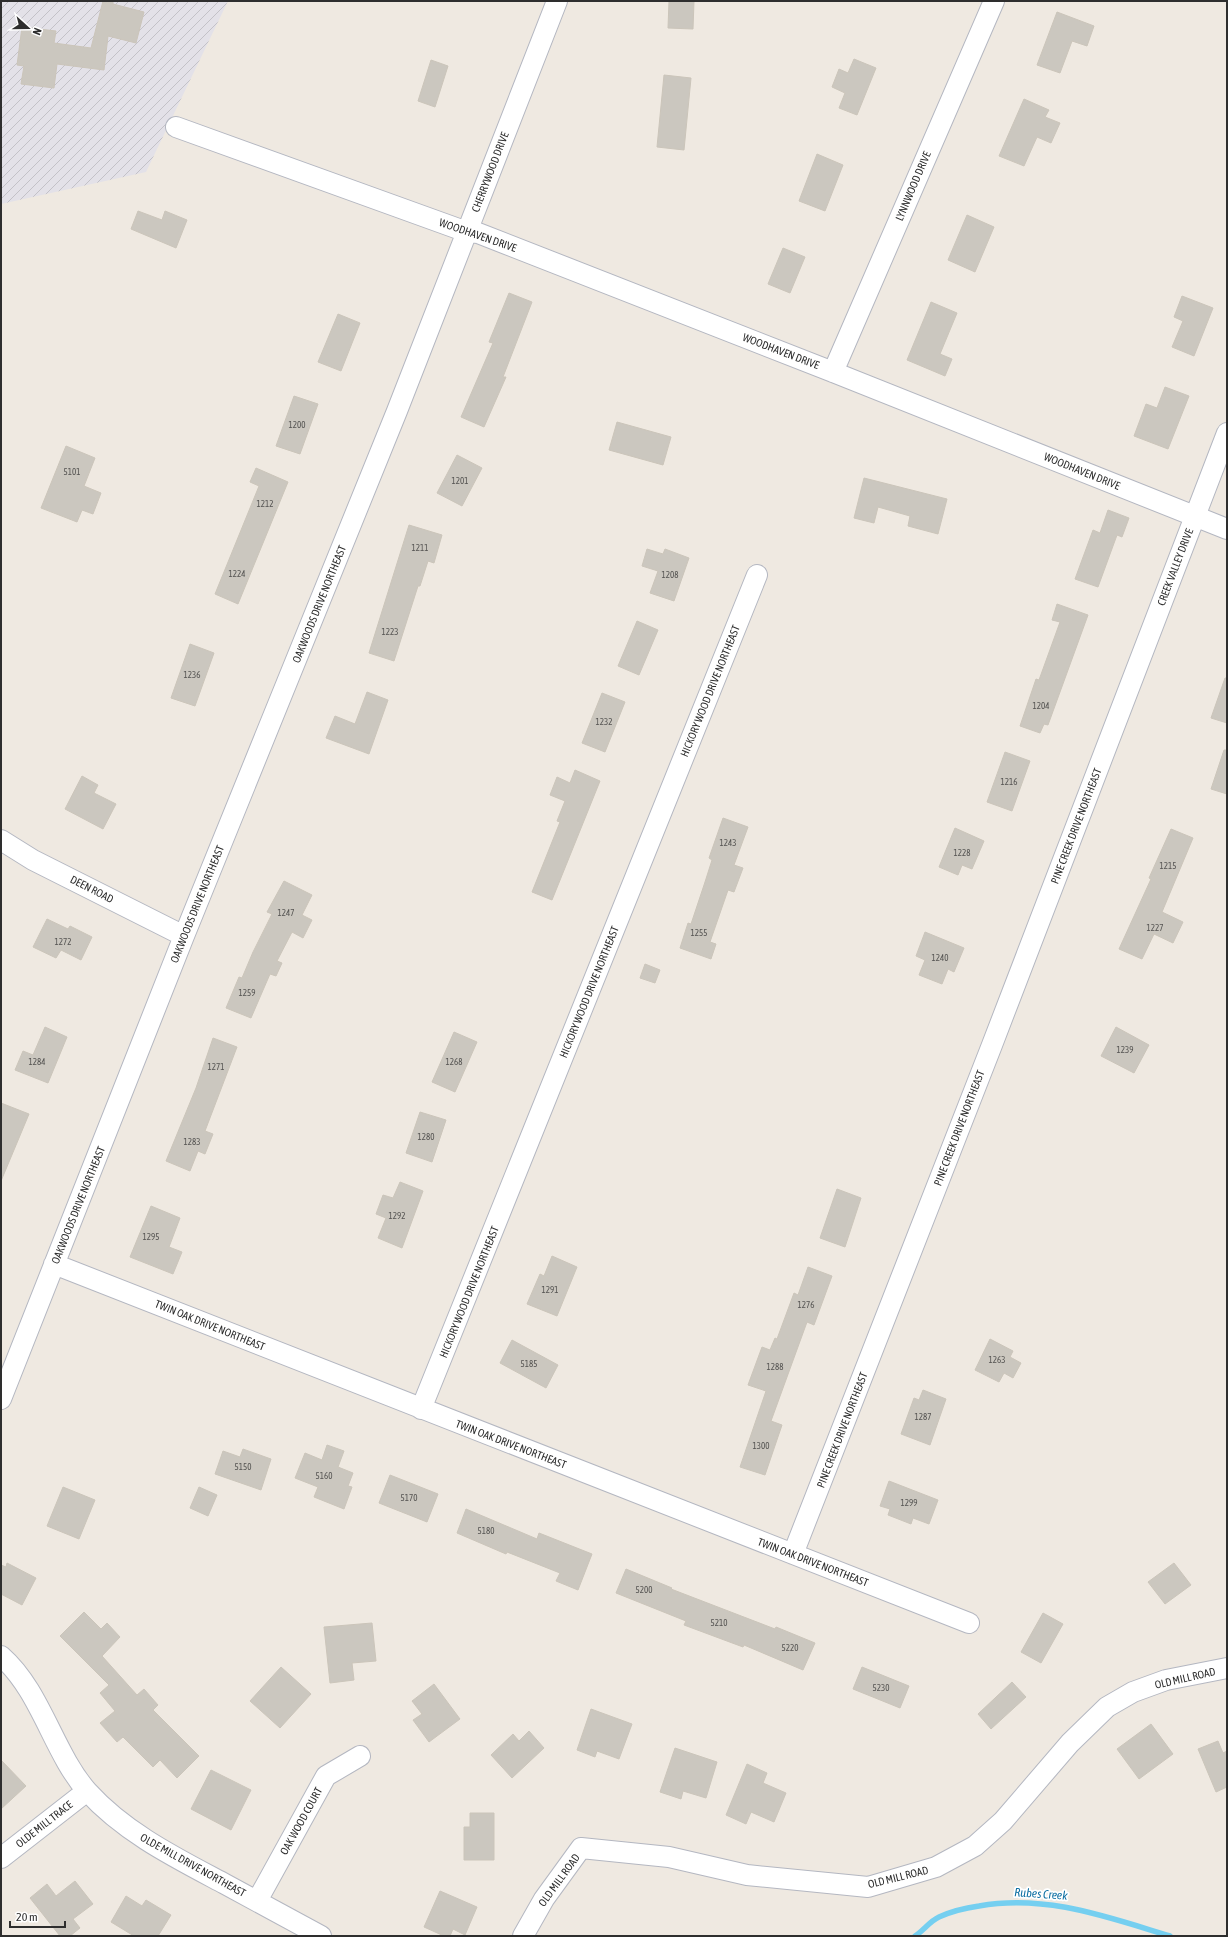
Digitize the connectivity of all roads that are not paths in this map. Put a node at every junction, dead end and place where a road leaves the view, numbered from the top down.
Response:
1 (557, 1) edge
2 (994, 1) edge
3 (176, 127) dead end
4 (467, 232) junction
5 (833, 372) junction
6 (397, 411) joint
7 (1227, 433) edge
8 (1194, 516) junction
9 (1227, 529) edge
10 (757, 575) dead end
11 (1124, 701) joint
12 (1, 840) edge
13 (184, 936) junction
14 (54, 1264) junction
15 (1, 1399) edge
16 (421, 1409) junction
17 (793, 1554) junction
18 (969, 1623) dead end
19 (1, 1656) edge
20 (1227, 1668) edge
21 (360, 1756) dead end
22 (87, 1791) junction
23 (1, 1858) edge
24 (257, 1901) junction
25 (321, 1936) edge
26 (523, 1936) edge

1 - 4 street, CHERRYWOOD DRIVE
2 - 5 street, LYNNWOOD DRIVE
3 - 4 street, WOODHAVEN DRIVE
4 - 5 street, WOODHAVEN DRIVE
4 - 6 street, CHERRYWOOD DRIVE
5 - 8 street, WOODHAVEN DRIVE
6 - 13 street, OAKWOODS DRIVE NORTHEAST
7 - 8 street, CREEK VALLEY DRIVE
8 - 9 street, WOODHAVEN DRIVE
8 - 11 street, CREEK VALLEY DRIVE
10 - 16 street, HICKORY WOOD DRIVE NORTHEAST
11 - 17 street, PINE CREEK DRIVE NORTHEAST
12 - 13 street, DEEN ROAD
13 - 14 street, OAKWOODS DRIVE NORTHEAST
14 - 15 street, OAKWOODS DRIVE NORTHEAST
14 - 16 street, TWIN OAK DRIVE NORTHEAST
16 - 17 street, TWIN OAK DRIVE NORTHEAST
17 - 18 street, TWIN OAK DRIVE NORTHEAST
19 - 22 street, OLDE MILL DRIVE NORTHEAST
20 - 26 street, OLD MILL ROAD
21 - 24 street, OAK WOOD COURT
22 - 23 street, OLDE MILL TRACE
22 - 24 street, OLDE MILL DRIVE NORTHEAST
24 - 25 street, OLDE MILL DRIVE NORTHEAST

